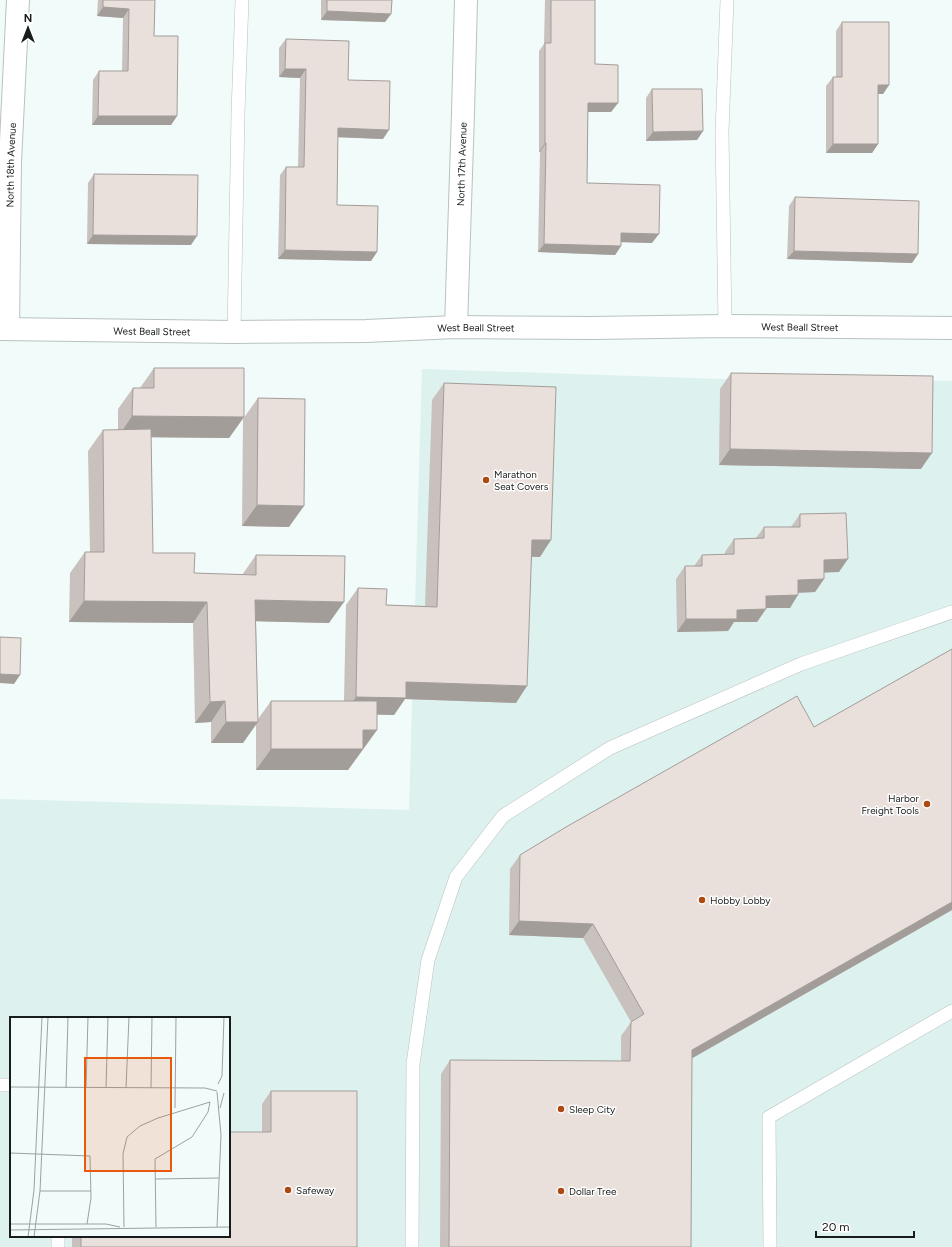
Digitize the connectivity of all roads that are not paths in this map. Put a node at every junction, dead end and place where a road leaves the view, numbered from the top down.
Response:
1 (18, 0) edge
2 (242, 0) edge
3 (466, 0) edge
4 (727, 0) edge
5 (725, 326) junction
6 (456, 327) junction
7 (952, 328) edge
8 (4, 329) edge
9 (234, 332) junction
10 (952, 612) edge
11 (952, 1011) edge
12 (412, 1247) edge
13 (770, 1247) edge

1 - 8 street, North 18th Avenue
2 - 9 lane
3 - 6 street, North 17th Avenue
4 - 5 lane
5 - 6 street, West Beall Street
5 - 7 street, West Beall Street
6 - 9 street, West Beall Street
8 - 9 street, West Beall Street
10 - 12 lane
11 - 13 lane

